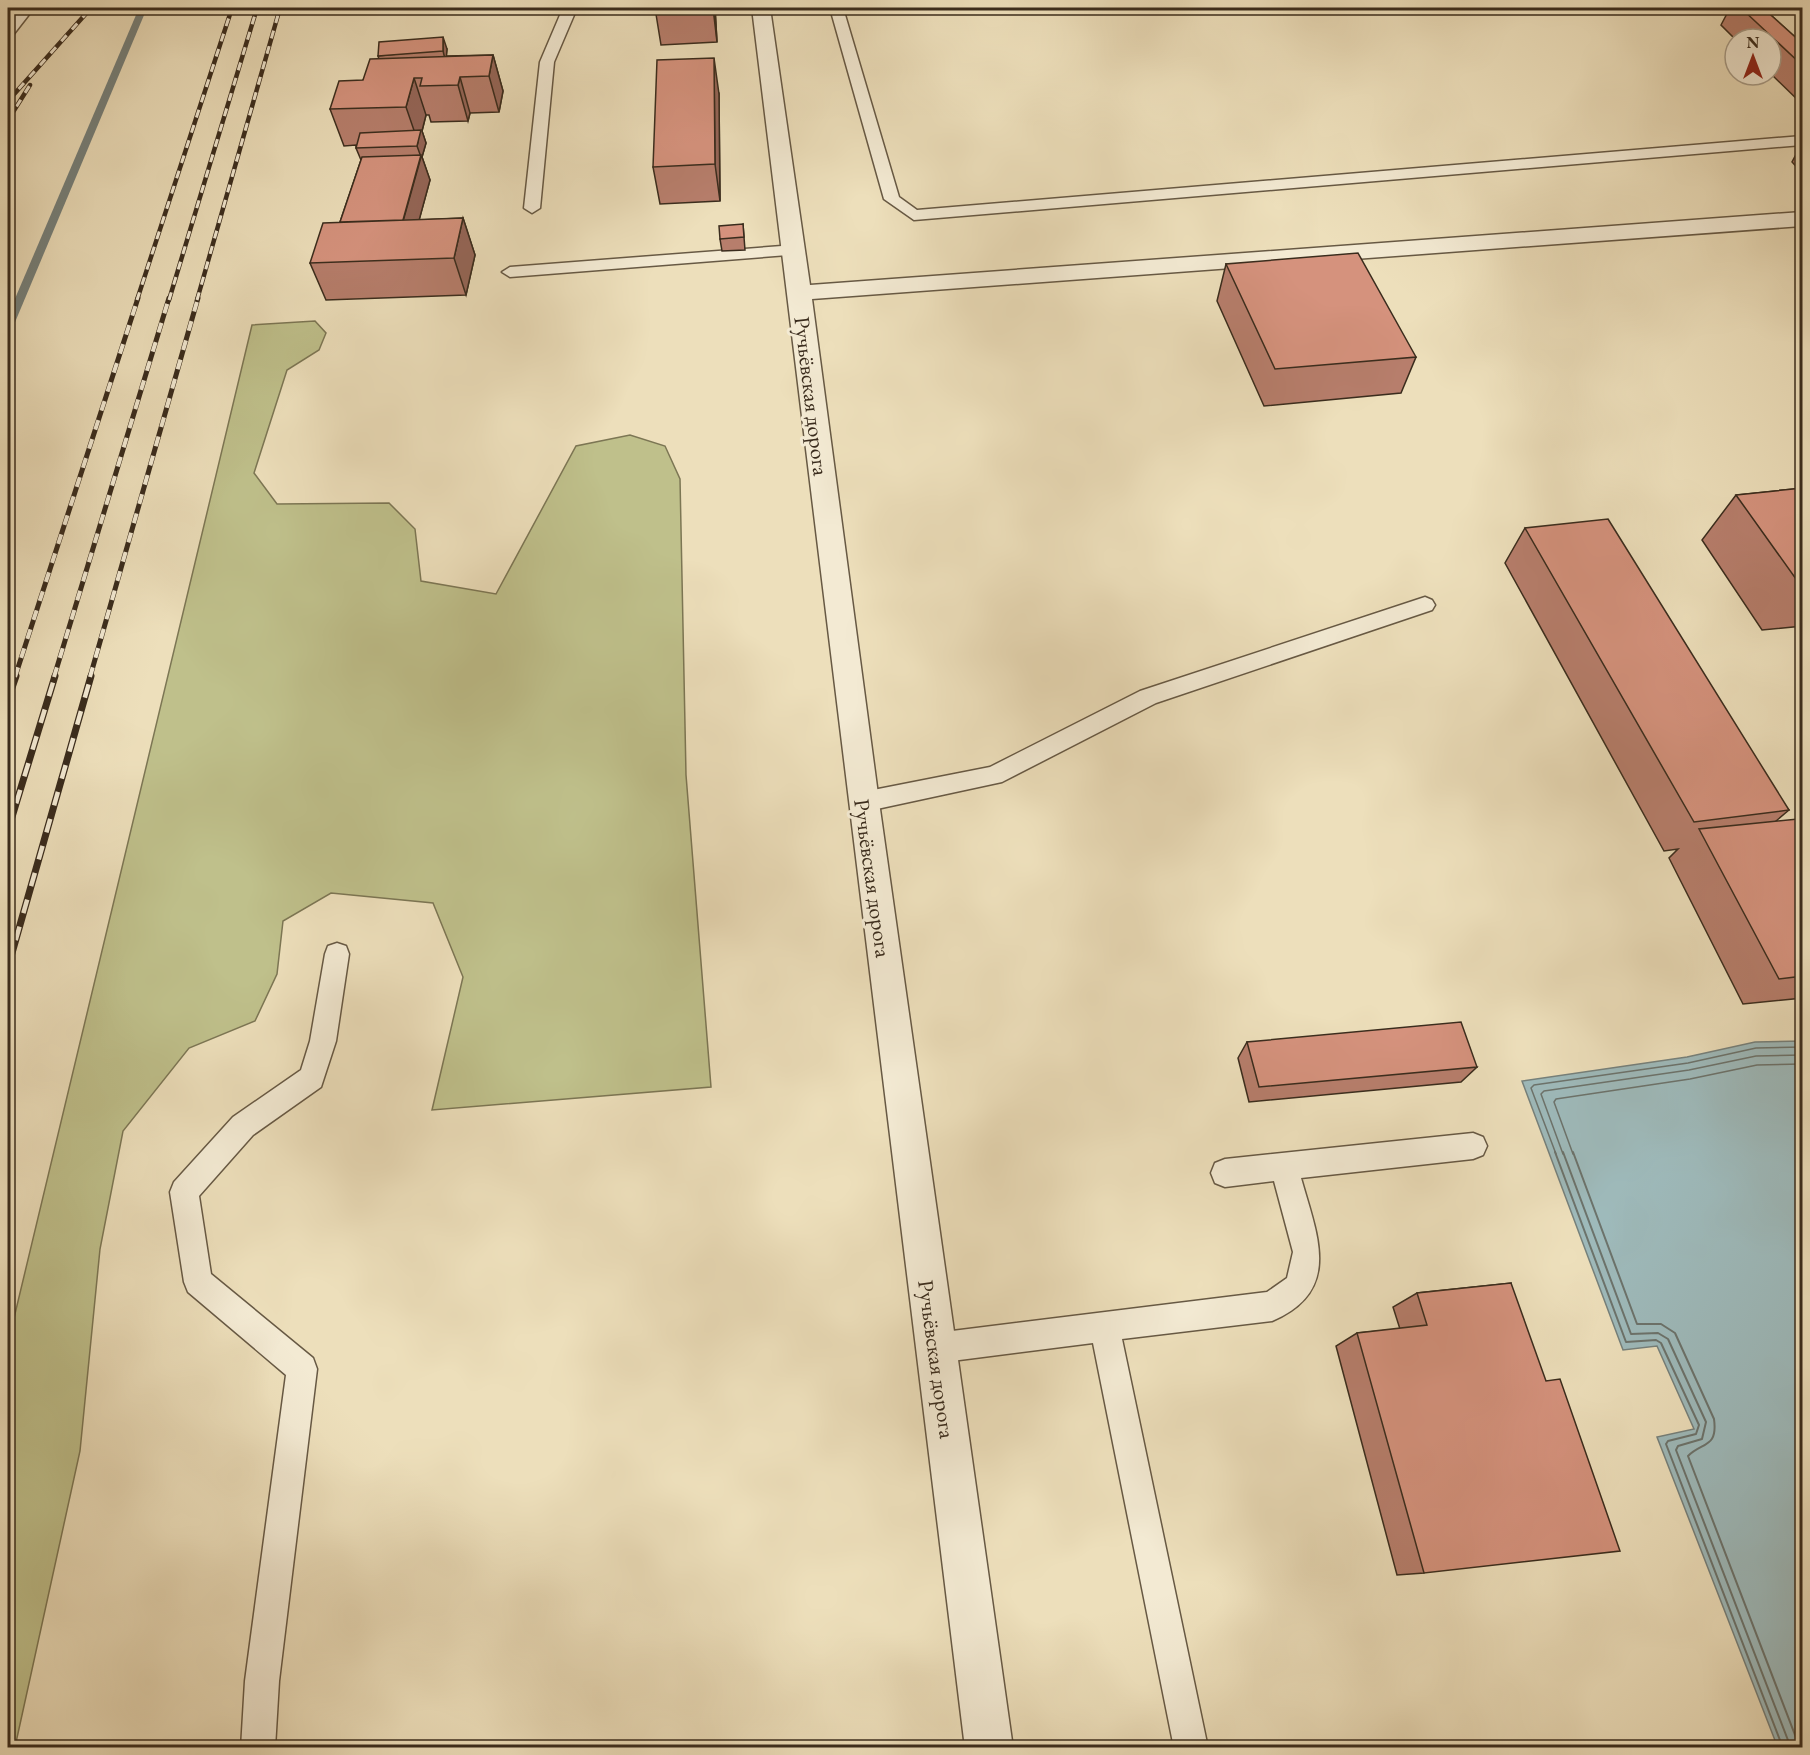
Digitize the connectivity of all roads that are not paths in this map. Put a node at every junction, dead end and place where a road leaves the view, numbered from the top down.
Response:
1 (27, 8) edge
2 (570, 8) edge
3 (761, 8) edge
4 (837, 8) edge
5 (8, 32) edge
6 (1803, 141) edge
7 (532, 208) dead end
8 (1803, 219) edge
9 (795, 250) junction
10 (510, 272) dead end
11 (800, 294) junction
12 (1425, 605) dead end
13 (863, 802) junction
14 (337, 954) dead end
15 (1473, 1146) dead end
16 (1284, 1167) junction
17 (1225, 1173) dead end
18 (1105, 1329) junction
19 (936, 1348) junction
20 (258, 1748) edge
21 (989, 1748) edge
22 (1191, 1748) edge

1 - 5 lane
2 - 7 lane
3 - 9 street, Ручьёвская дорога
4 - 6 lane
8 - 11 street
9 - 10 lane
9 - 11 street, Ручьёвская дорога
11 - 13 street, Ручьёвская дорога
12 - 13 lane
13 - 19 street, Ручьёвская дорога
14 - 20 lane
15 - 16 lane
16 - 17 lane
16 - 18 lane
18 - 19 lane
18 - 22 lane
19 - 21 street, Ручьёвская дорога

